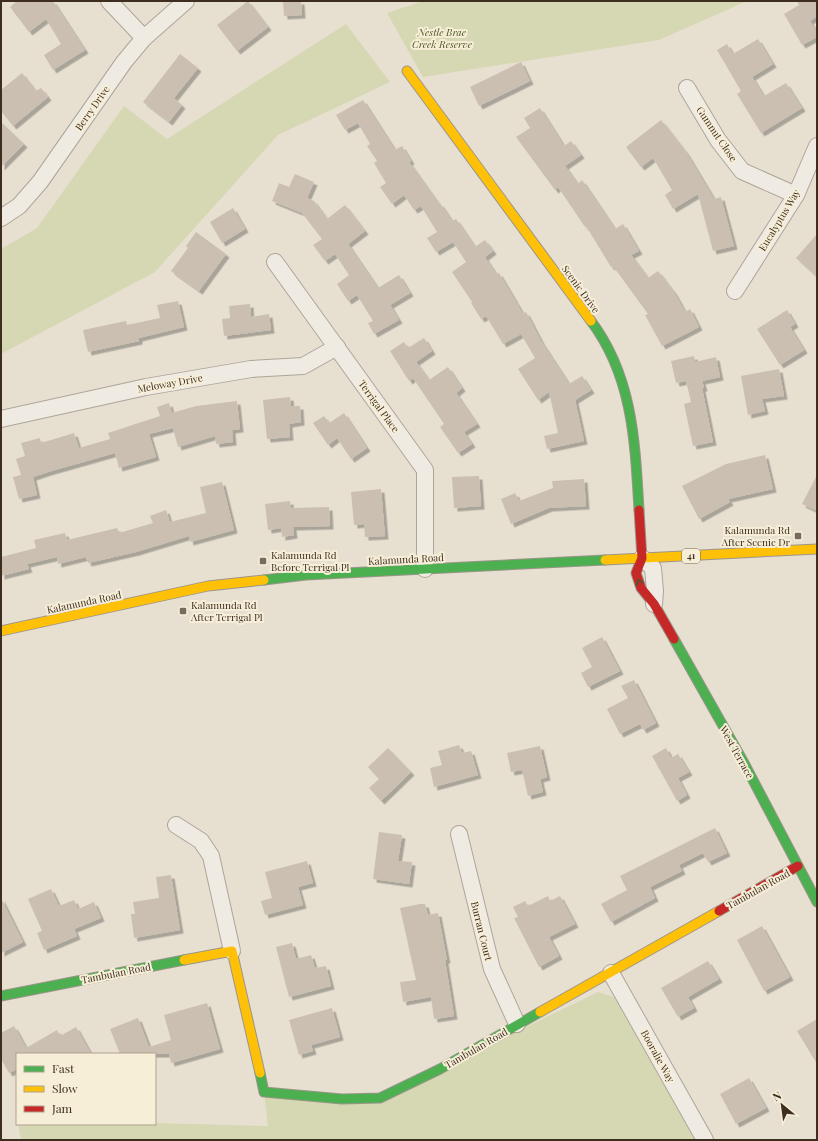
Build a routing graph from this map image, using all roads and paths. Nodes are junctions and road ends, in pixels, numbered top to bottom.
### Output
1 (110, 1) edge
2 (186, 1) edge
3 (144, 38) junction
4 (407, 71) dead end
5 (687, 88) dead end
6 (817, 146) edge
7 (796, 195) junction
8 (1, 218) edge
9 (275, 262) dead end
10 (735, 291) dead end
11 (337, 348) junction
12 (1, 419) edge
13 (817, 549) edge
14 (642, 558) junction
15 (425, 569) junction
16 (654, 604) joint
17 (1, 631) edge
18 (176, 825) dead end
19 (459, 834) dead end
20 (798, 866) junction
21 (817, 902) edge
22 (232, 951) junction
23 (611, 973) junction
24 (1, 996) edge
25 (517, 1024) junction
26 (705, 1140) edge

1 - 3 street
2 - 3 street, Berry Drive
3 - 8 street, Berry Drive
4 - 14 street, Scenic Drive
5 - 7 street, Gumnut Close
6 - 7 street, Eucalyptus Way
7 - 10 street, Eucalyptus Way
9 - 11 street, Terrigal Place
11 - 12 street, Meloway Drive
11 - 15 street, Terrigal Place
13 - 14 street, Kalamunda Road / 41
14 - 15 street, Kalamunda Road / 41
14 - 16 street, West Terrace
15 - 17 street, Kalamunda Road / 41
16 - 20 street, West Terrace
18 - 22 street, Tambulan Road
19 - 25 street, Burran Court
20 - 21 street, West Terrace
20 - 23 street, Tambulan Road
22 - 24 street, Tambulan Road
22 - 25 street, Tambulan Road
23 - 25 street, Tambulan Road
23 - 26 street, Booralie Way

